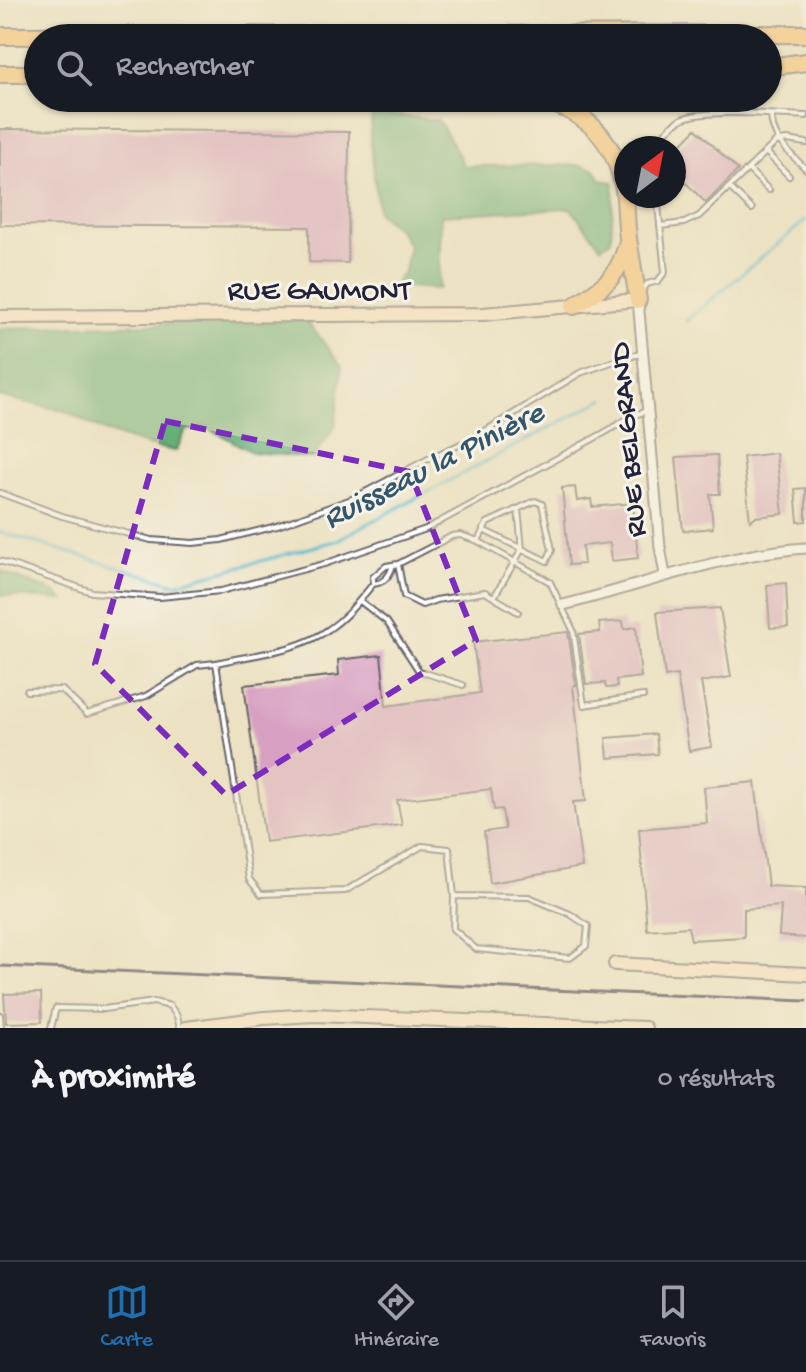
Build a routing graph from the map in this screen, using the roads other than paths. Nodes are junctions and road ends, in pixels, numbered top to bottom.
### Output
1 (782, 34) edge
2 (806, 34) edge
3 (0, 36) edge
4 (24, 36) edge
5 (806, 62) edge
6 (782, 67) edge
7 (782, 71) edge
8 (806, 72) edge
9 (0, 74) edge
10 (24, 74) edge
11 (573, 112) edge
12 (771, 115) junction
13 (806, 116) edge
14 (664, 136) edge
15 (778, 140) junction
16 (806, 143) edge
17 (766, 152) junction
18 (748, 169) junction
19 (806, 169) edge
20 (789, 176) dead end
21 (729, 187) junction
22 (769, 190) dead end
23 (658, 208) edge
24 (752, 209) dead end
25 (660, 226) junction
26 (628, 241) junction
27 (641, 281) junction
28 (638, 300) junction
29 (574, 306) junction
30 (0, 317) edge
31 (643, 353) junction
32 (647, 411) junction
33 (0, 493) edge
34 (518, 509) junction
35 (483, 530) junction
36 (478, 541) junction
37 (806, 548) edge
38 (522, 549) junction
39 (0, 561) edge
40 (513, 561) junction
41 (395, 564) junction
42 (665, 575) junction
43 (373, 584) junction
44 (494, 597) junction
45 (360, 601) junction
46 (563, 605) junction
47 (518, 612) dead end
48 (216, 663) junction
49 (463, 685) dead end
50 (27, 691) dead end
51 (643, 696) dead end
52 (454, 896) junction
53 (615, 964) dead end
54 (806, 974) edge
55 (0, 1015) edge
56 (1, 1028) edge
57 (51, 1028) edge
58 (183, 1028) edge
59 (645, 1028) edge

1 - 2 highway
3 - 4 highway
5 - 6 highway
7 - 8 highway
9 - 10 highway
11 - 26 highway
12 - 13 lane
12 - 14 lane
12 - 15 lane
15 - 16 lane
15 - 17 lane
15 - 19 lane
17 - 18 lane
17 - 20 lane
18 - 21 lane
18 - 22 lane
21 - 24 lane
21 - 25 lane
23 - 25 lane
25 - 27 lane
26 - 27 highway
26 - 29 highway
27 - 28 highway
28 - 29 street, RUE GAUMONT
28 - 31 street, RUE BELGRAND
29 - 30 street, RUE GAUMONT
31 - 32 street, RUE BELGRAND
31 - 33 lane
32 - 39 lane
32 - 42 street, RUE BELGRAND
34 - 35 lane
34 - 38 lane
34 - 38 lane
35 - 36 lane
35 - 38 lane
36 - 40 lane
36 - 41 lane
37 - 42 street
38 - 40 lane
40 - 44 lane
40 - 46 lane
41 - 43 lane
41 - 43 lane
41 - 44 lane
42 - 46 street
43 - 45 lane
44 - 47 lane
45 - 48 lane
45 - 49 lane
46 - 51 lane
48 - 50 lane
48 - 52 lane
52 - 52 lane
53 - 54 street
55 - 56 lane
57 - 58 lane
58 - 59 street

